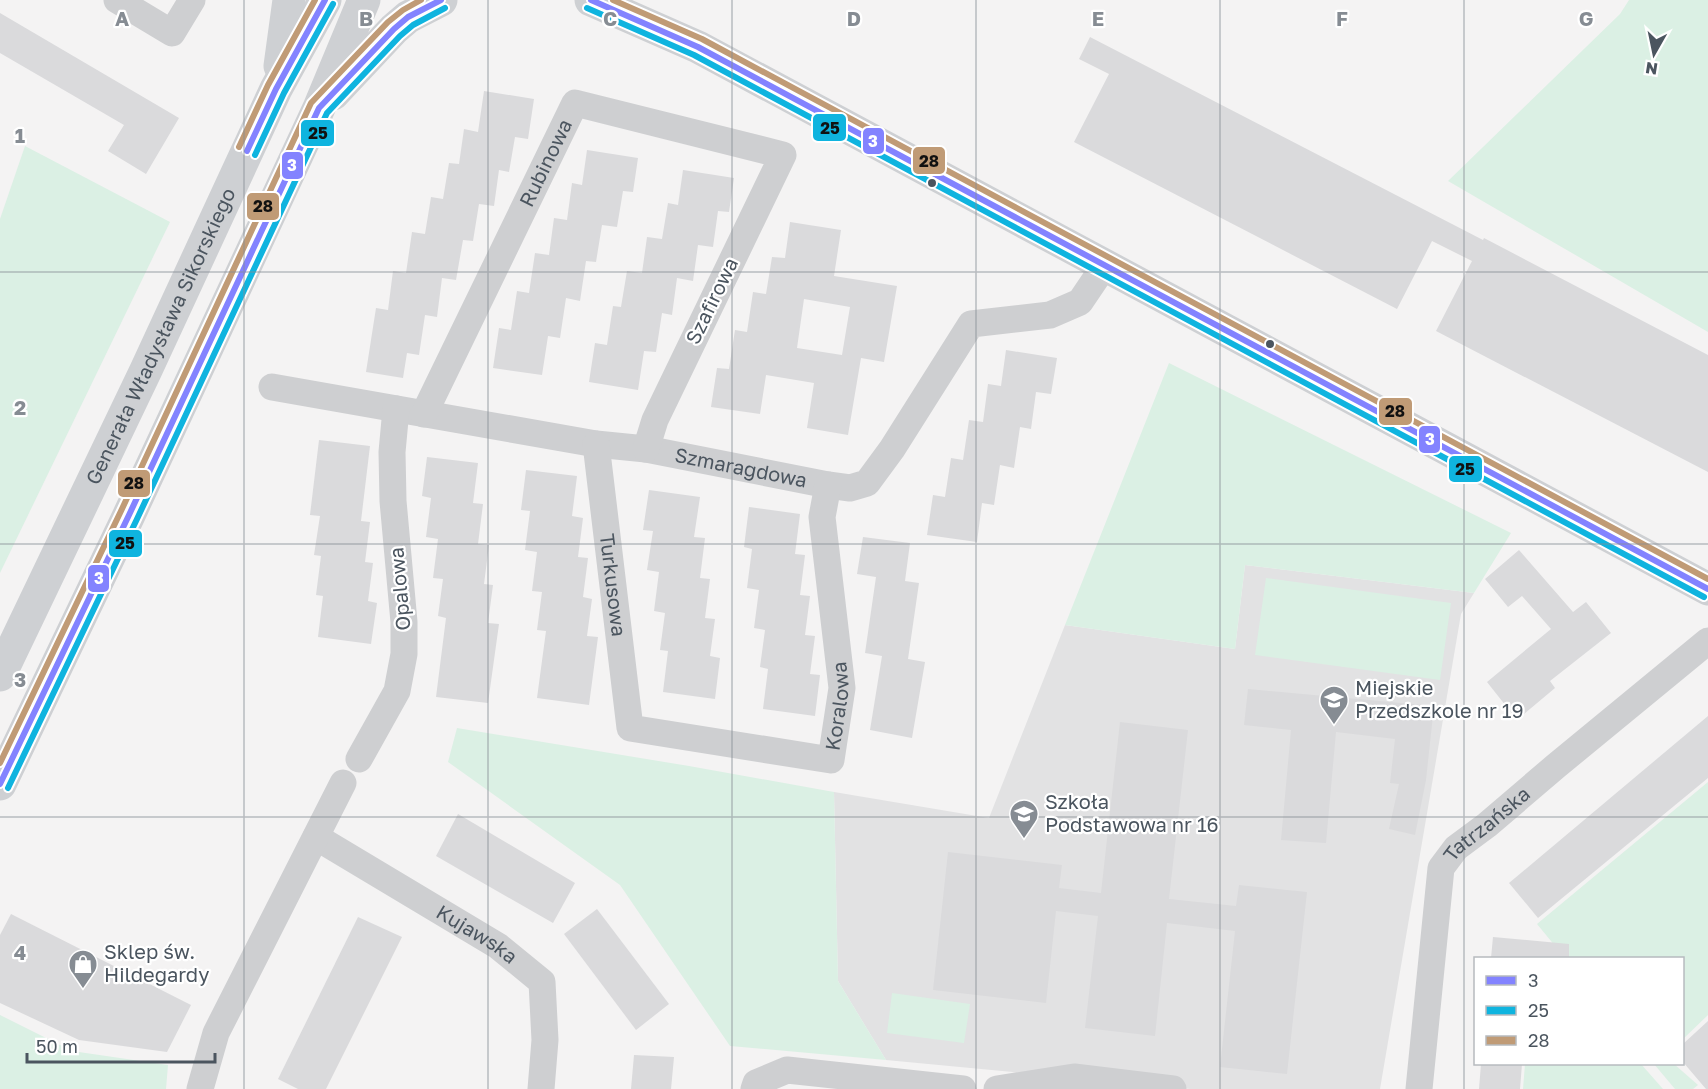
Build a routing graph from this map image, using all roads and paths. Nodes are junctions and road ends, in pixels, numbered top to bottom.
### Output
1 (117, 0) edge
2 (192, 0) edge
3 (290, 0) edge
4 (325, 0) edge
5 (364, 0) edge
6 (441, 0) edge
7 (591, 0) edge
8 (628, 0) edge
9 (698, 47) junction
10 (276, 88) junction
11 (319, 108) junction
12 (783, 155) joint
13 (1105, 265) junction
14 (272, 387) dead end
15 (396, 409) junction
16 (424, 414) junction
17 (596, 444) junction
18 (646, 449) junction
19 (828, 485) junction
20 (1708, 589) edge
21 (1708, 641) edge
22 (0, 675) edge
23 (630, 728) joint
24 (359, 759) dead end
25 (343, 783) dead end
26 (0, 784) edge
27 (316, 837) junction
28 (200, 1089) edge
29 (541, 1089) edge
30 (754, 1089) edge
31 (963, 1089) edge
32 (997, 1089) edge
33 (1173, 1089) edge
34 (1419, 1089) edge

1 - 2 street
3 - 10 street
4 - 10 street, Generała Władysława Sikorskiego
5 - 11 street
6 - 11 street
7 - 9 street
8 - 9 street
9 - 13 street
10 - 22 street, Generała Władysława Sikorskiego
11 - 26 street
12 - 16 street, Rubinowa
12 - 18 street, Szafirowa
13 - 19 street, Szmaragdowa
13 - 20 street
14 - 15 street, Szmaragdowa
15 - 16 street, Szmaragdowa
15 - 24 street, Opalowa
16 - 17 street, Szmaragdowa
17 - 18 street, Szmaragdowa
17 - 23 street, Turkusowa
18 - 19 street, Szmaragdowa
19 - 23 street, Koralowa
21 - 34 street, Tatrzańska
25 - 27 street
27 - 28 street
27 - 29 street, Kujawska
30 - 31 street
32 - 33 street

